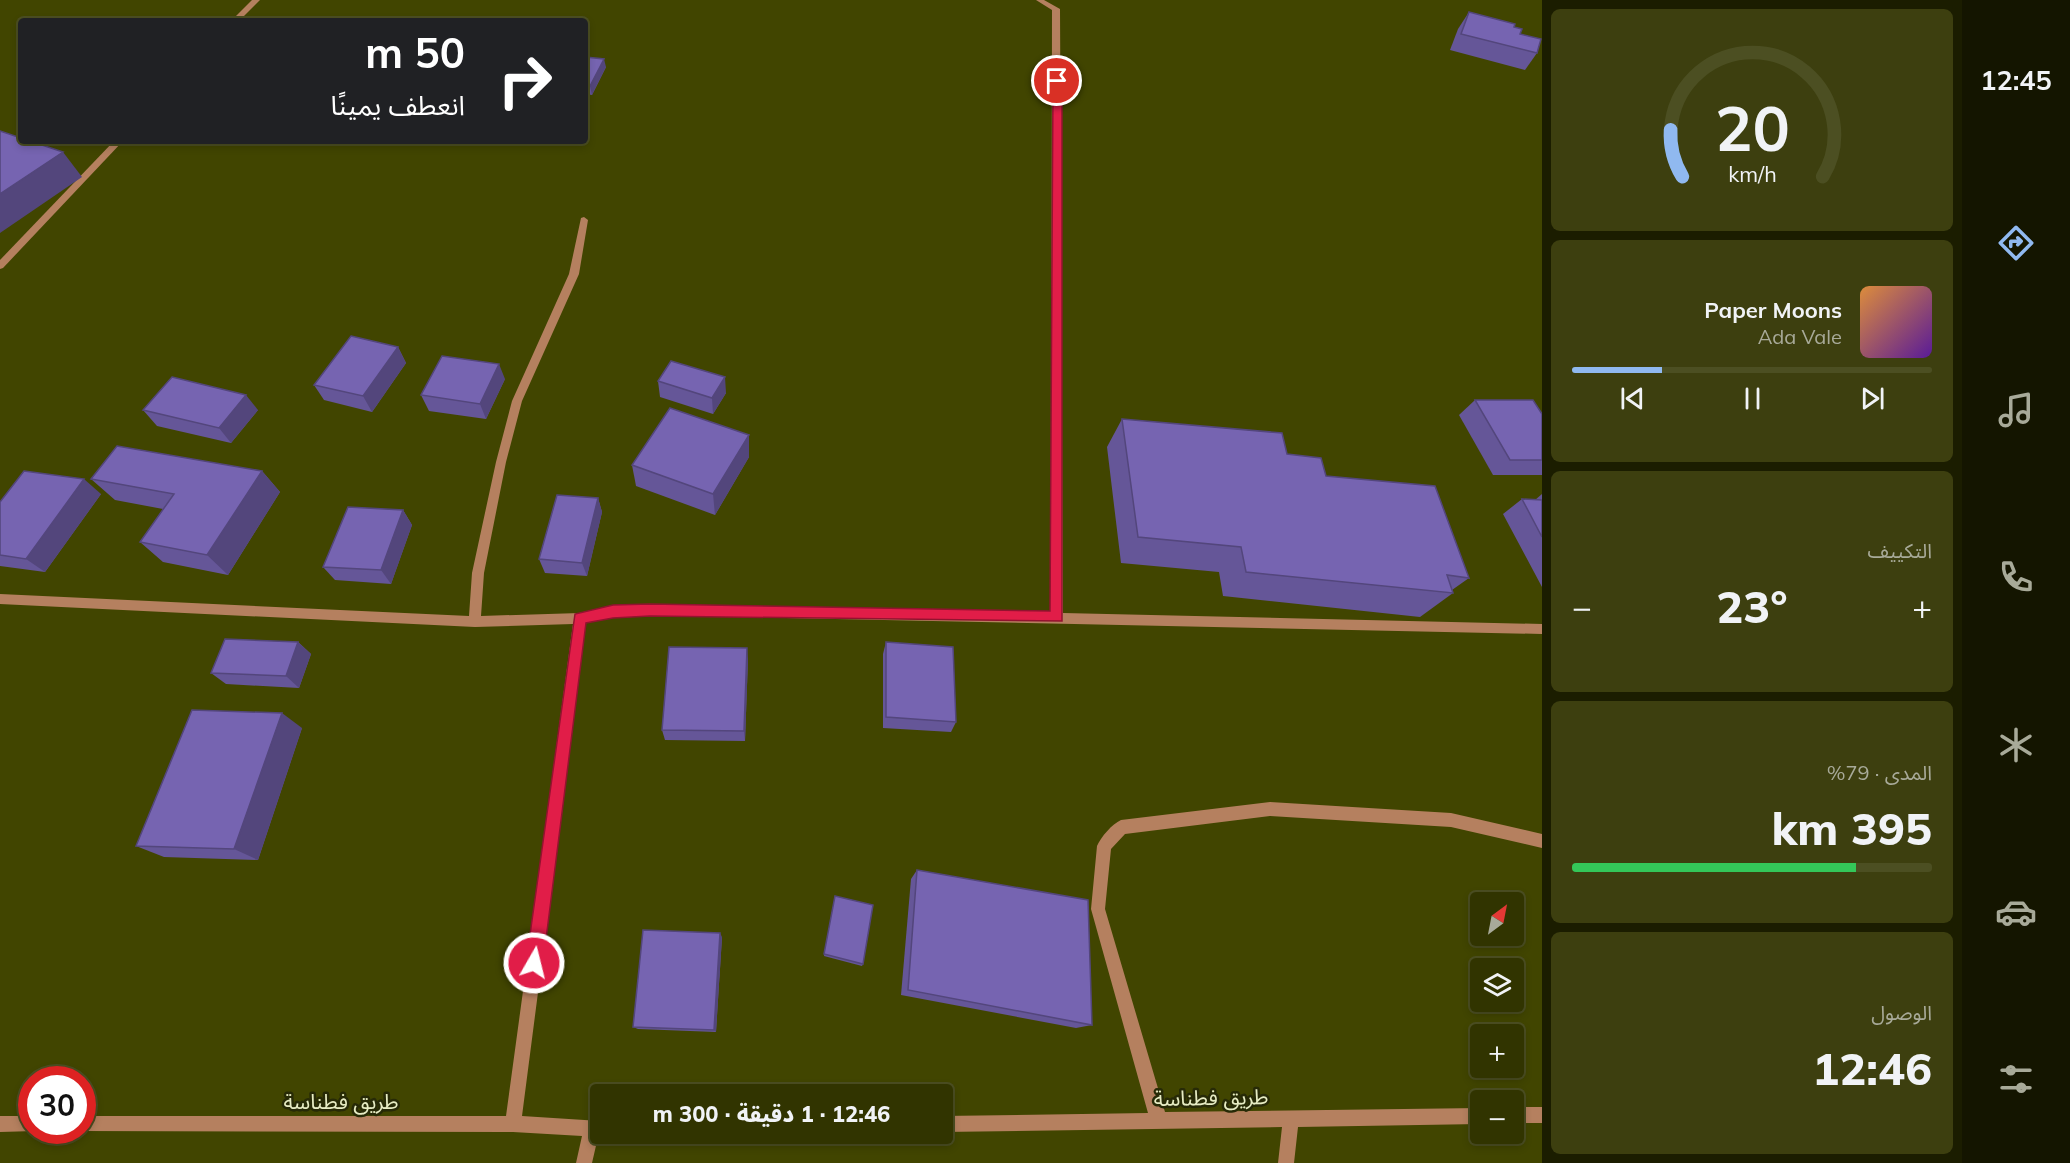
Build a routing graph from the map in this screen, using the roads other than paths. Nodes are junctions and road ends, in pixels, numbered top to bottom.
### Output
1 (256, 0) edge
2 (1040, 0) edge
3 (238, 18) edge
4 (116, 144) edge
5 (584, 220) dead end
6 (0, 266) edge
7 (0, 599) edge
8 (1057, 617) junction
9 (580, 618) junction
10 (475, 622) junction
11 (1542, 629) edge
12 (1542, 840) edge
13 (1524, 1115) edge
14 (1542, 1115) edge
15 (1470, 1116) edge
16 (1291, 1119) junction
17 (1160, 1121) junction
18 (0, 1124) edge
19 (18, 1124) edge
20 (96, 1124) edge
21 (513, 1124) junction
22 (953, 1124) edge
23 (590, 1129) edge
24 (591, 1144) edge
25 (584, 1163) edge
26 (1286, 1163) edge

1 - 3 street
2 - 8 street
4 - 6 street
5 - 10 street
7 - 10 street
8 - 9 street
8 - 11 street
9 - 10 street
9 - 21 street
12 - 17 street
13 - 14 street
15 - 16 street, طريق فطناسة
16 - 17 street, طريق فطناسة
16 - 26 street
17 - 22 street, طريق فطناسة
18 - 19 street
20 - 21 street, طريق فطناسة
21 - 23 street, طريق فطناسة
24 - 25 street

